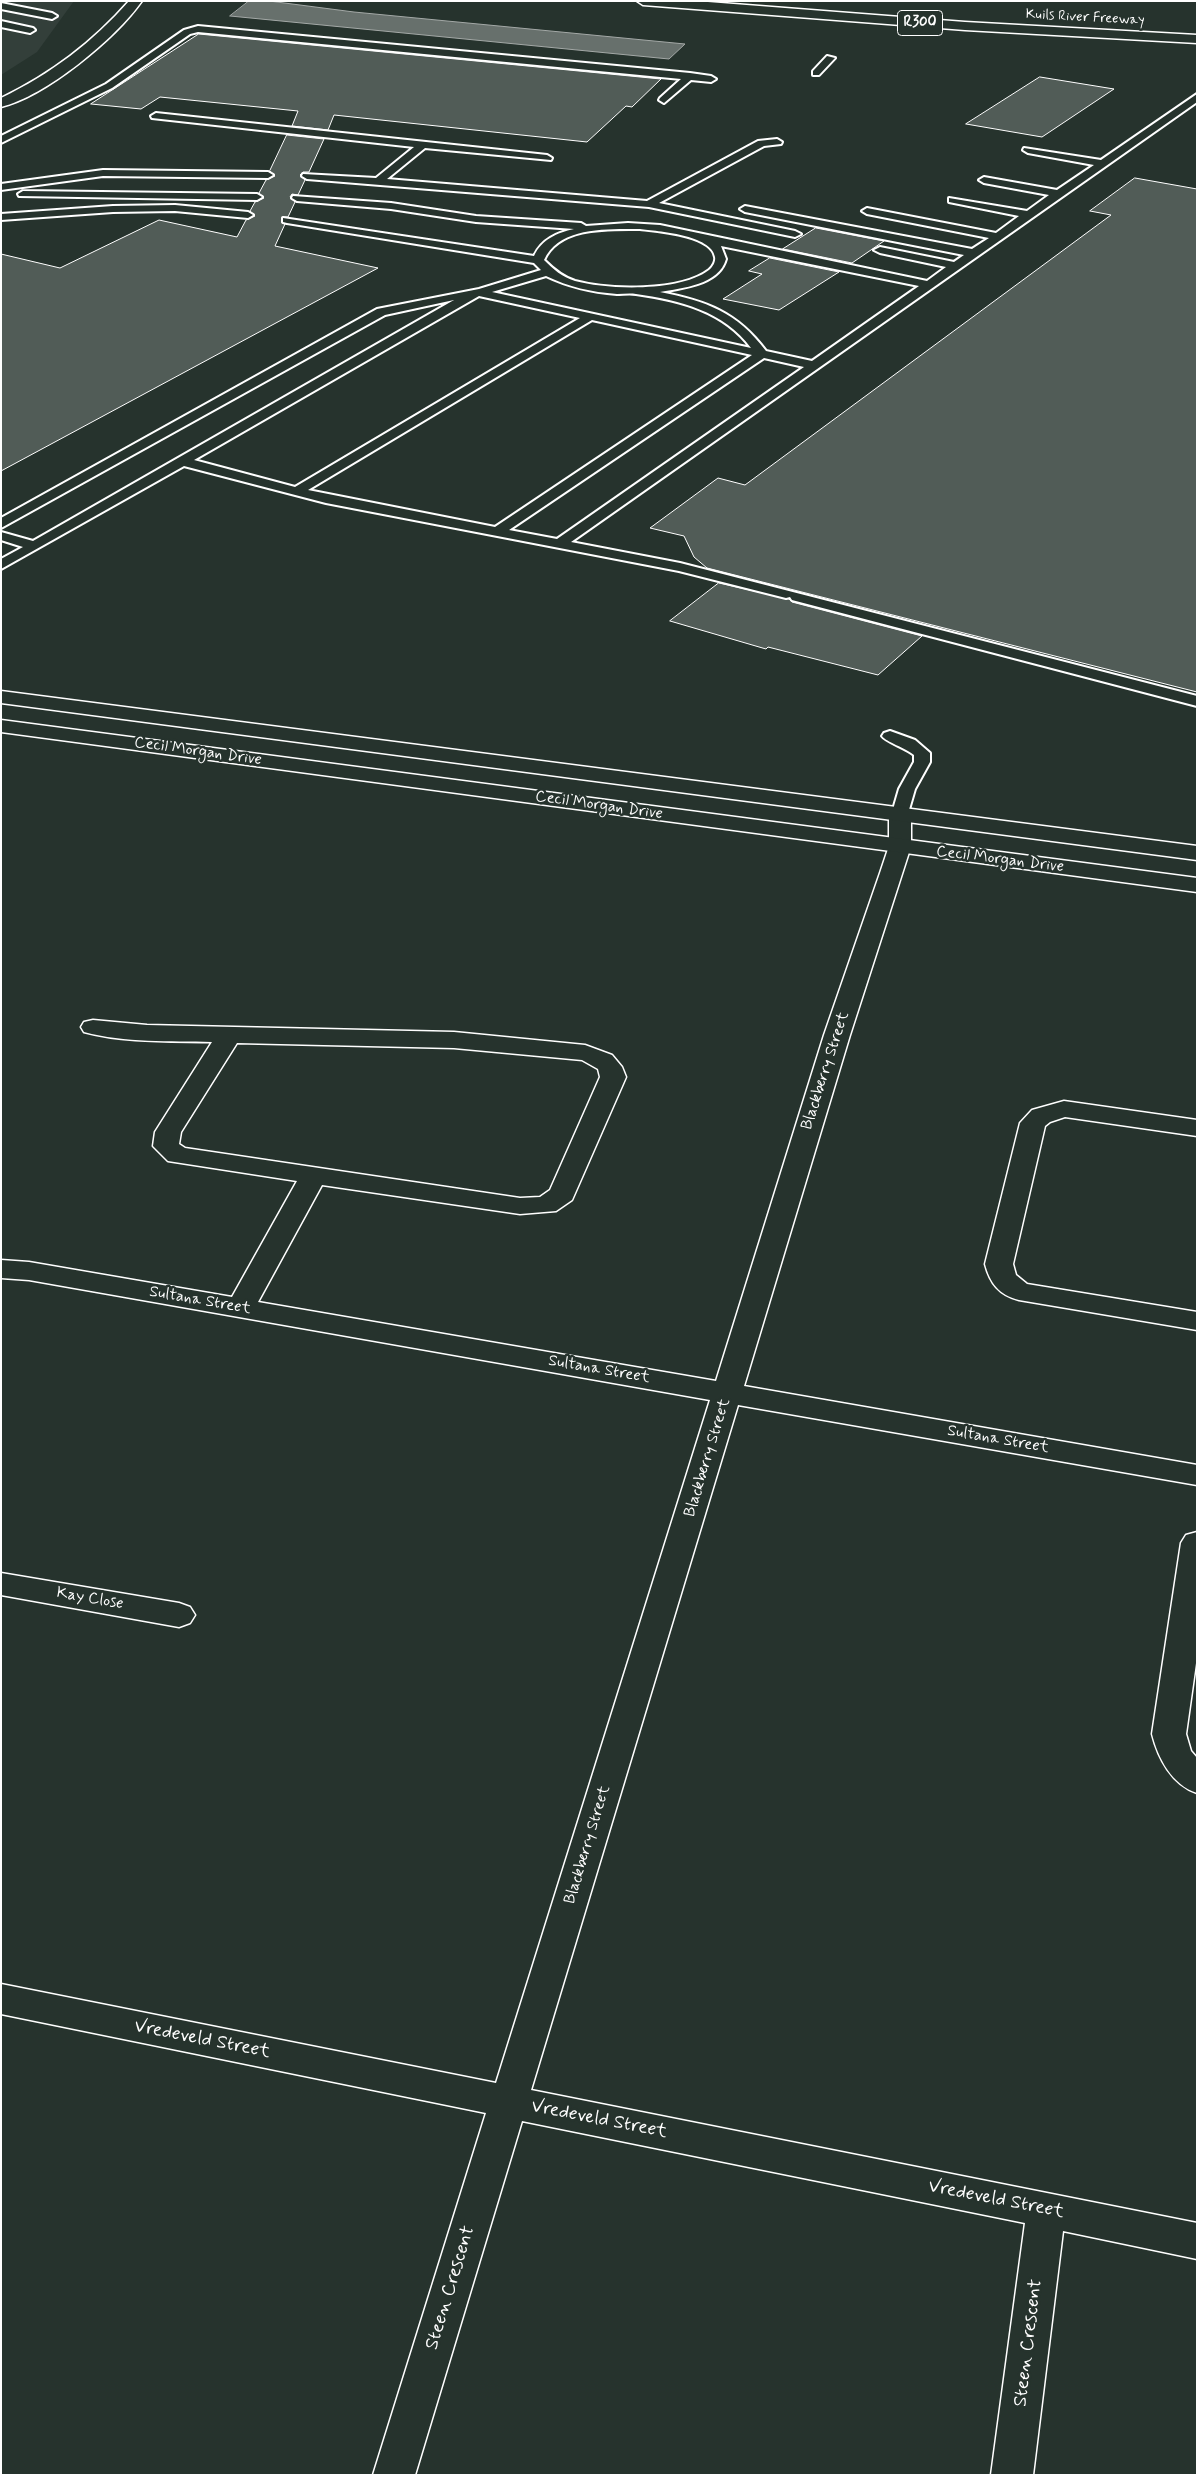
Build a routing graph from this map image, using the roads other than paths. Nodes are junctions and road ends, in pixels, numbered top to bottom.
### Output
1 (136, 1) edge
2 (643, 1) edge
3 (808, 1) edge
4 (1, 6) edge
5 (949, 12) dead end
6 (52, 16) dead end
7 (1072, 19) dead end
8 (1139, 23) dead end
9 (1, 24) edge
10 (30, 30) dead end
11 (1197, 39) edge
12 (830, 58) dead end
13 (816, 73) dead end
14 (690, 76) junction
15 (711, 79) dead end
16 (1196, 97) edge
17 (664, 100) dead end
18 (1, 103) edge
19 (156, 116) dead end
20 (1, 140) edge
21 (778, 142) dead end
22 (422, 145) junction
23 (1028, 150) dead end
24 (547, 158) dead end
25 (1102, 163) junction
26 (268, 175) dead end
27 (307, 176) dead end
28 (984, 180) dead end
29 (379, 181) junction
30 (1, 186) edge
31 (1, 194) edge
32 (667, 194) junction
33 (1059, 194) junction
34 (257, 197) dead end
35 (683, 197) dead end
36 (297, 198) dead end
37 (596, 199) junction
38 (953, 200) dead end
39 (649, 204) junction
40 (731, 207) dead end
41 (867, 211) dead end
42 (248, 215) dead end
43 (1029, 215) junction
44 (1, 217) edge
45 (287, 220) dead end
46 (577, 226) junction
47 (604, 227) junction
48 (658, 227) junction
49 (795, 234) dead end
50 (997, 236) junction
51 (703, 239) junction
52 (880, 250) dead end
53 (973, 254) junction
54 (538, 260) junction
55 (956, 266) junction
56 (547, 272) junction
57 (929, 284) junction
58 (633, 290) junction
59 (477, 292) junction
60 (590, 316) junction
61 (762, 354) junction
62 (814, 365) junction
63 (182, 461) junction
64 (297, 492) junction
65 (1, 524) edge
66 (496, 533) junction
67 (1, 536) edge
68 (558, 544) junction
69 (35, 546) junction
70 (1, 565) edge
71 (1, 697) edge
72 (1197, 701) edge
73 (1, 726) edge
74 (890, 736) dead end
75 (900, 813) junction
76 (900, 846) junction
77 (1197, 853) edge
78 (1197, 886) edge
79 (93, 1026) dead end
80 (229, 1035) junction
81 (1197, 1128) edge
82 (314, 1177) junction
83 (1, 1269) edge
84 (240, 1308) junction
85 (1197, 1321) edge
86 (728, 1393) junction
87 (1197, 1475) edge
88 (1197, 1543) edge
89 (1, 1584) edge
90 (179, 1614) dead end
91 (1197, 1780) edge
92 (2, 2000) edge
93 (509, 2102) junction
94 (1046, 2210) junction
95 (1197, 2241) edge
96 (394, 2475) edge
97 (1012, 2475) edge

1 - 18 main road
2 - 11 main road, Kuils River Freeway / R300
3 - 5 main road, R300
4 - 6 lane
7 - 8 main road, Kuils River Freeway
9 - 10 lane
12 - 13 lane
14 - 15 lane
14 - 17 lane
14 - 20 lane
16 - 25 lane
19 - 22 lane
21 - 32 lane
22 - 24 lane
22 - 29 lane
23 - 25 lane
25 - 33 lane
26 - 30 lane
27 - 29 lane
28 - 33 lane
29 - 37 lane
31 - 34 lane
32 - 35 lane
32 - 39 lane
33 - 43 lane
36 - 46 lane
37 - 39 lane
37 - 46 lane
38 - 43 lane
39 - 48 lane
39 - 49 lane
40 - 53 lane
41 - 50 lane
42 - 44 lane
43 - 50 lane
45 - 54 lane
46 - 47 lane
47 - 48 lane
47 - 54 lane
48 - 51 lane
50 - 53 lane
51 - 57 lane
51 - 58 lane
52 - 55 lane
53 - 55 lane
54 - 56 lane
55 - 57 lane
56 - 58 lane
56 - 59 lane
57 - 62 lane
58 - 61 lane
59 - 60 lane
59 - 63 lane
59 - 65 lane
60 - 61 lane
60 - 64 lane
61 - 62 lane
61 - 66 lane
62 - 68 lane
63 - 64 lane
63 - 69 lane
64 - 66 lane
66 - 68 lane
67 - 69 lane
68 - 72 lane
69 - 70 lane
71 - 75 main road, Cecil Morgan Drive
73 - 76 main road, Cecil Morgan Drive
74 - 75 lane
75 - 76 main road, Blackberry Street
75 - 77 main road, Cecil Morgan Drive
76 - 78 main road, Cecil Morgan Drive
76 - 86 main road, Blackberry Street
79 - 80 main road
80 - 82 main road
80 - 82 main road
81 - 85 main road
82 - 84 main road
83 - 84 main road, Sultana Street
84 - 86 main road, Sultana Street
86 - 87 main road, Sultana Street
86 - 93 main road, Blackberry Street
88 - 91 main road
89 - 90 main road, Kay Close
92 - 93 main road, Vredeveld Street
93 - 94 main road, Vredeveld Street
93 - 96 main road, Steen Crescent
94 - 95 main road, Vredeveld Street
94 - 97 main road, Steen Crescent

